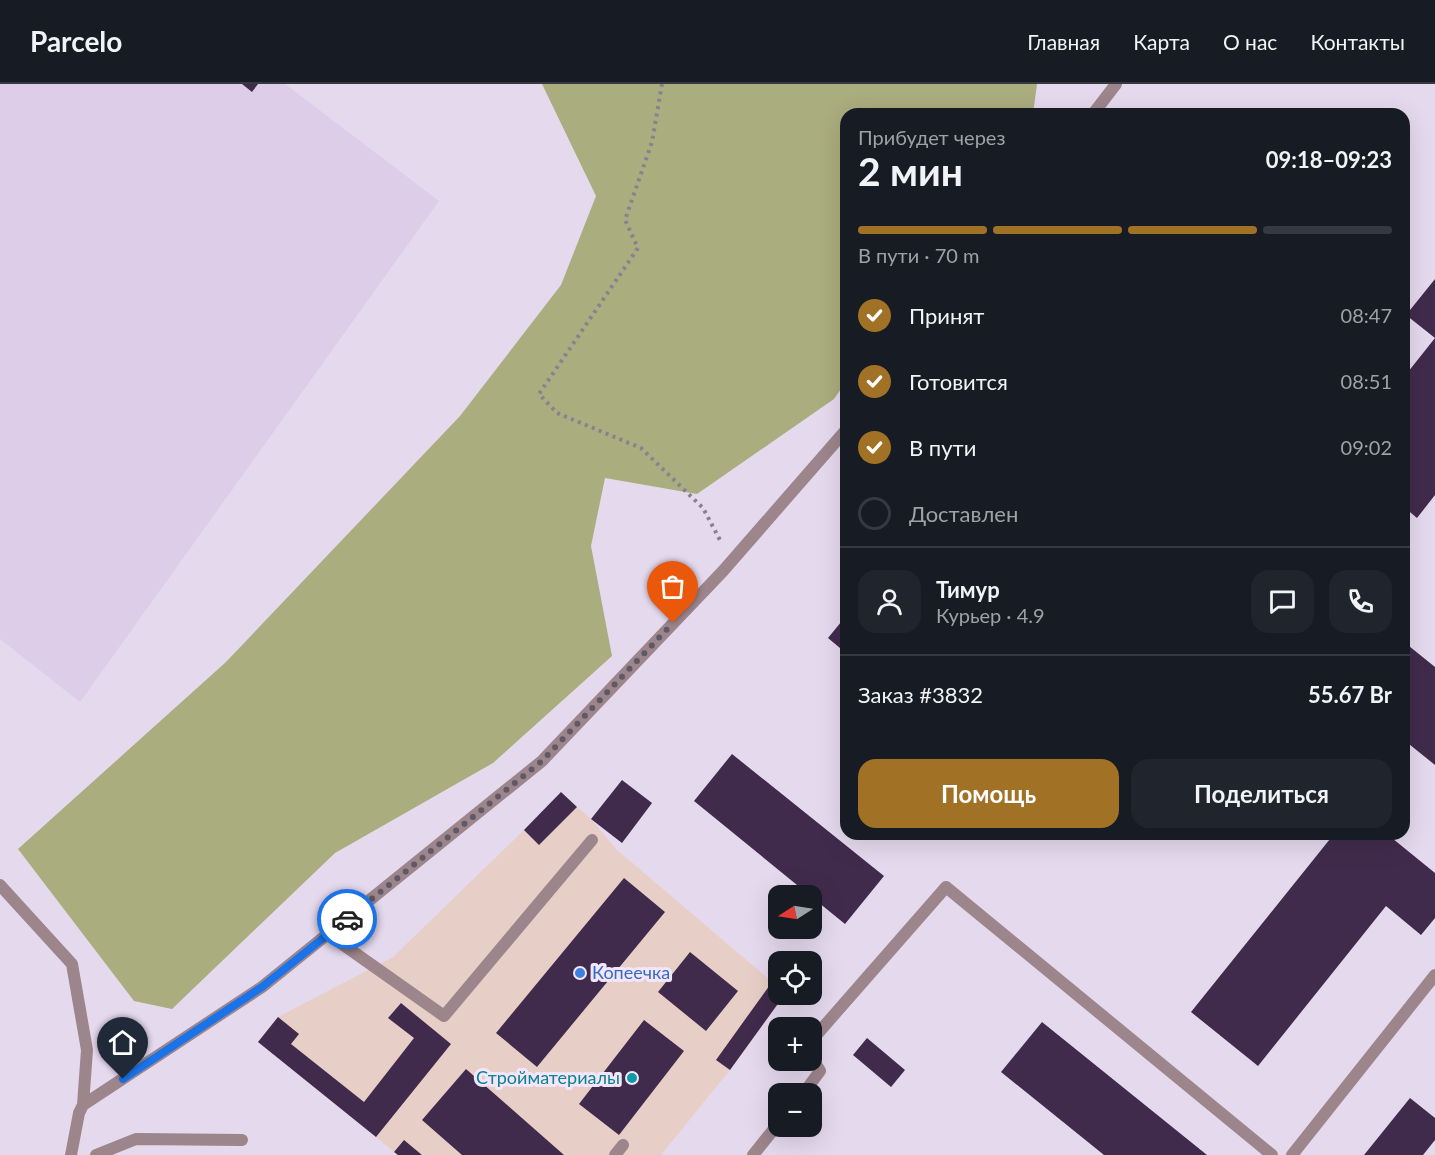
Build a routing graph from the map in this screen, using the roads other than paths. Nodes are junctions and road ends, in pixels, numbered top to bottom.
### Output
1 (1116, 84) edge
2 (1098, 108) edge
3 (840, 437) edge
4 (592, 840) dead end
5 (0, 885) edge
6 (328, 934) junction
7 (1435, 975) edge
8 (822, 1029) edge
9 (83, 1105) junction
10 (768, 1136) edge
11 (242, 1140) dead end
12 (71, 1155) edge
13 (96, 1155) edge
14 (753, 1155) edge
15 (1272, 1155) edge
16 (1292, 1155) edge

1 - 2 lane
3 - 6 lane
4 - 6 lane
5 - 9 lane
6 - 9 lane
7 - 16 lane
8 - 15 lane
9 - 12 lane
10 - 14 lane
11 - 13 lane

